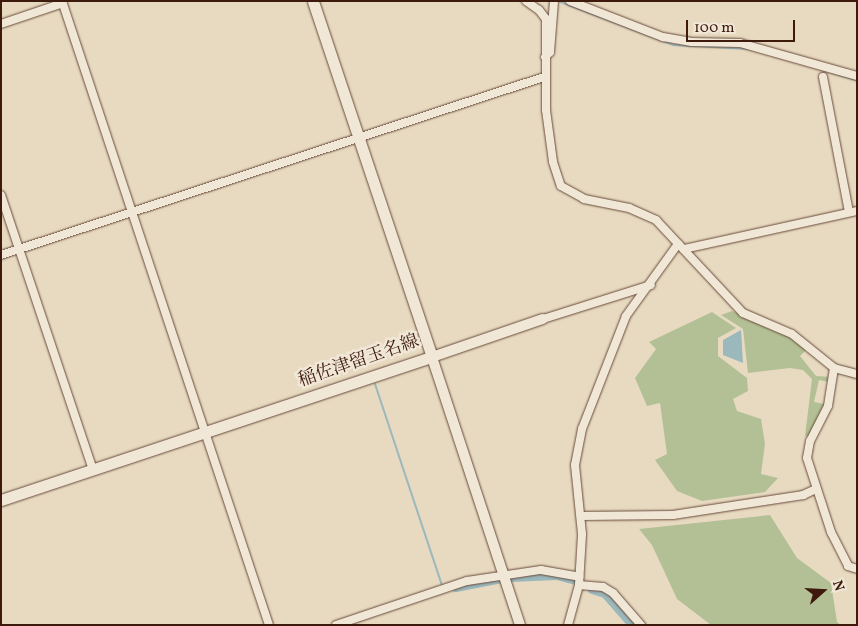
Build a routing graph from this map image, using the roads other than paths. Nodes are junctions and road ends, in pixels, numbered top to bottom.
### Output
1 (313, 1) edge
2 (526, 1) edge
3 (570, 1) edge
4 (62, 2) edge
5 (554, 3) edge
6 (1, 24) edge
7 (545, 57) junction
8 (857, 76) edge
9 (544, 77) junction
10 (822, 77) dead end
11 (358, 136) junction
12 (1, 195) edge
13 (853, 211) edge
14 (133, 212) junction
15 (681, 246) junction
16 (19, 249) junction
17 (1, 255) edge
18 (652, 285) junction
19 (544, 319) joint
20 (432, 357) junction
21 (834, 368) junction
22 (857, 374) edge
23 (207, 433) junction
24 (93, 470) junction
25 (816, 489) junction
26 (1, 500) edge
27 (581, 516) junction
28 (857, 569) edge
29 (503, 575) junction
30 (579, 581) junction
31 (269, 625) edge
32 (336, 625) edge
33 (520, 625) edge
34 (568, 625) edge
35 (641, 625) edge

1 - 11 main road, 稲佐津留玉名線
2 - 7 street
3 - 8 street
4 - 6 street
4 - 14 street
5 - 7 street
7 - 9 street
9 - 11 street
9 - 15 street
10 - 13 street
11 - 14 street
11 - 20 main road, 稲佐津留玉名線
12 - 16 street
13 - 15 street
14 - 16 street
14 - 23 street
15 - 18 street
15 - 21 street
16 - 17 street
16 - 24 street
18 - 19 street
18 - 27 street
19 - 20 street
20 - 23 main road, 稲佐津留玉名線
20 - 29 street
21 - 22 street
21 - 25 street
23 - 24 main road, 稲佐津留玉名線
23 - 31 street
24 - 26 main road, 稲佐津留玉名線
25 - 27 street
25 - 28 street
27 - 30 street
29 - 30 street
29 - 32 street
29 - 33 street
30 - 34 street
30 - 35 street

